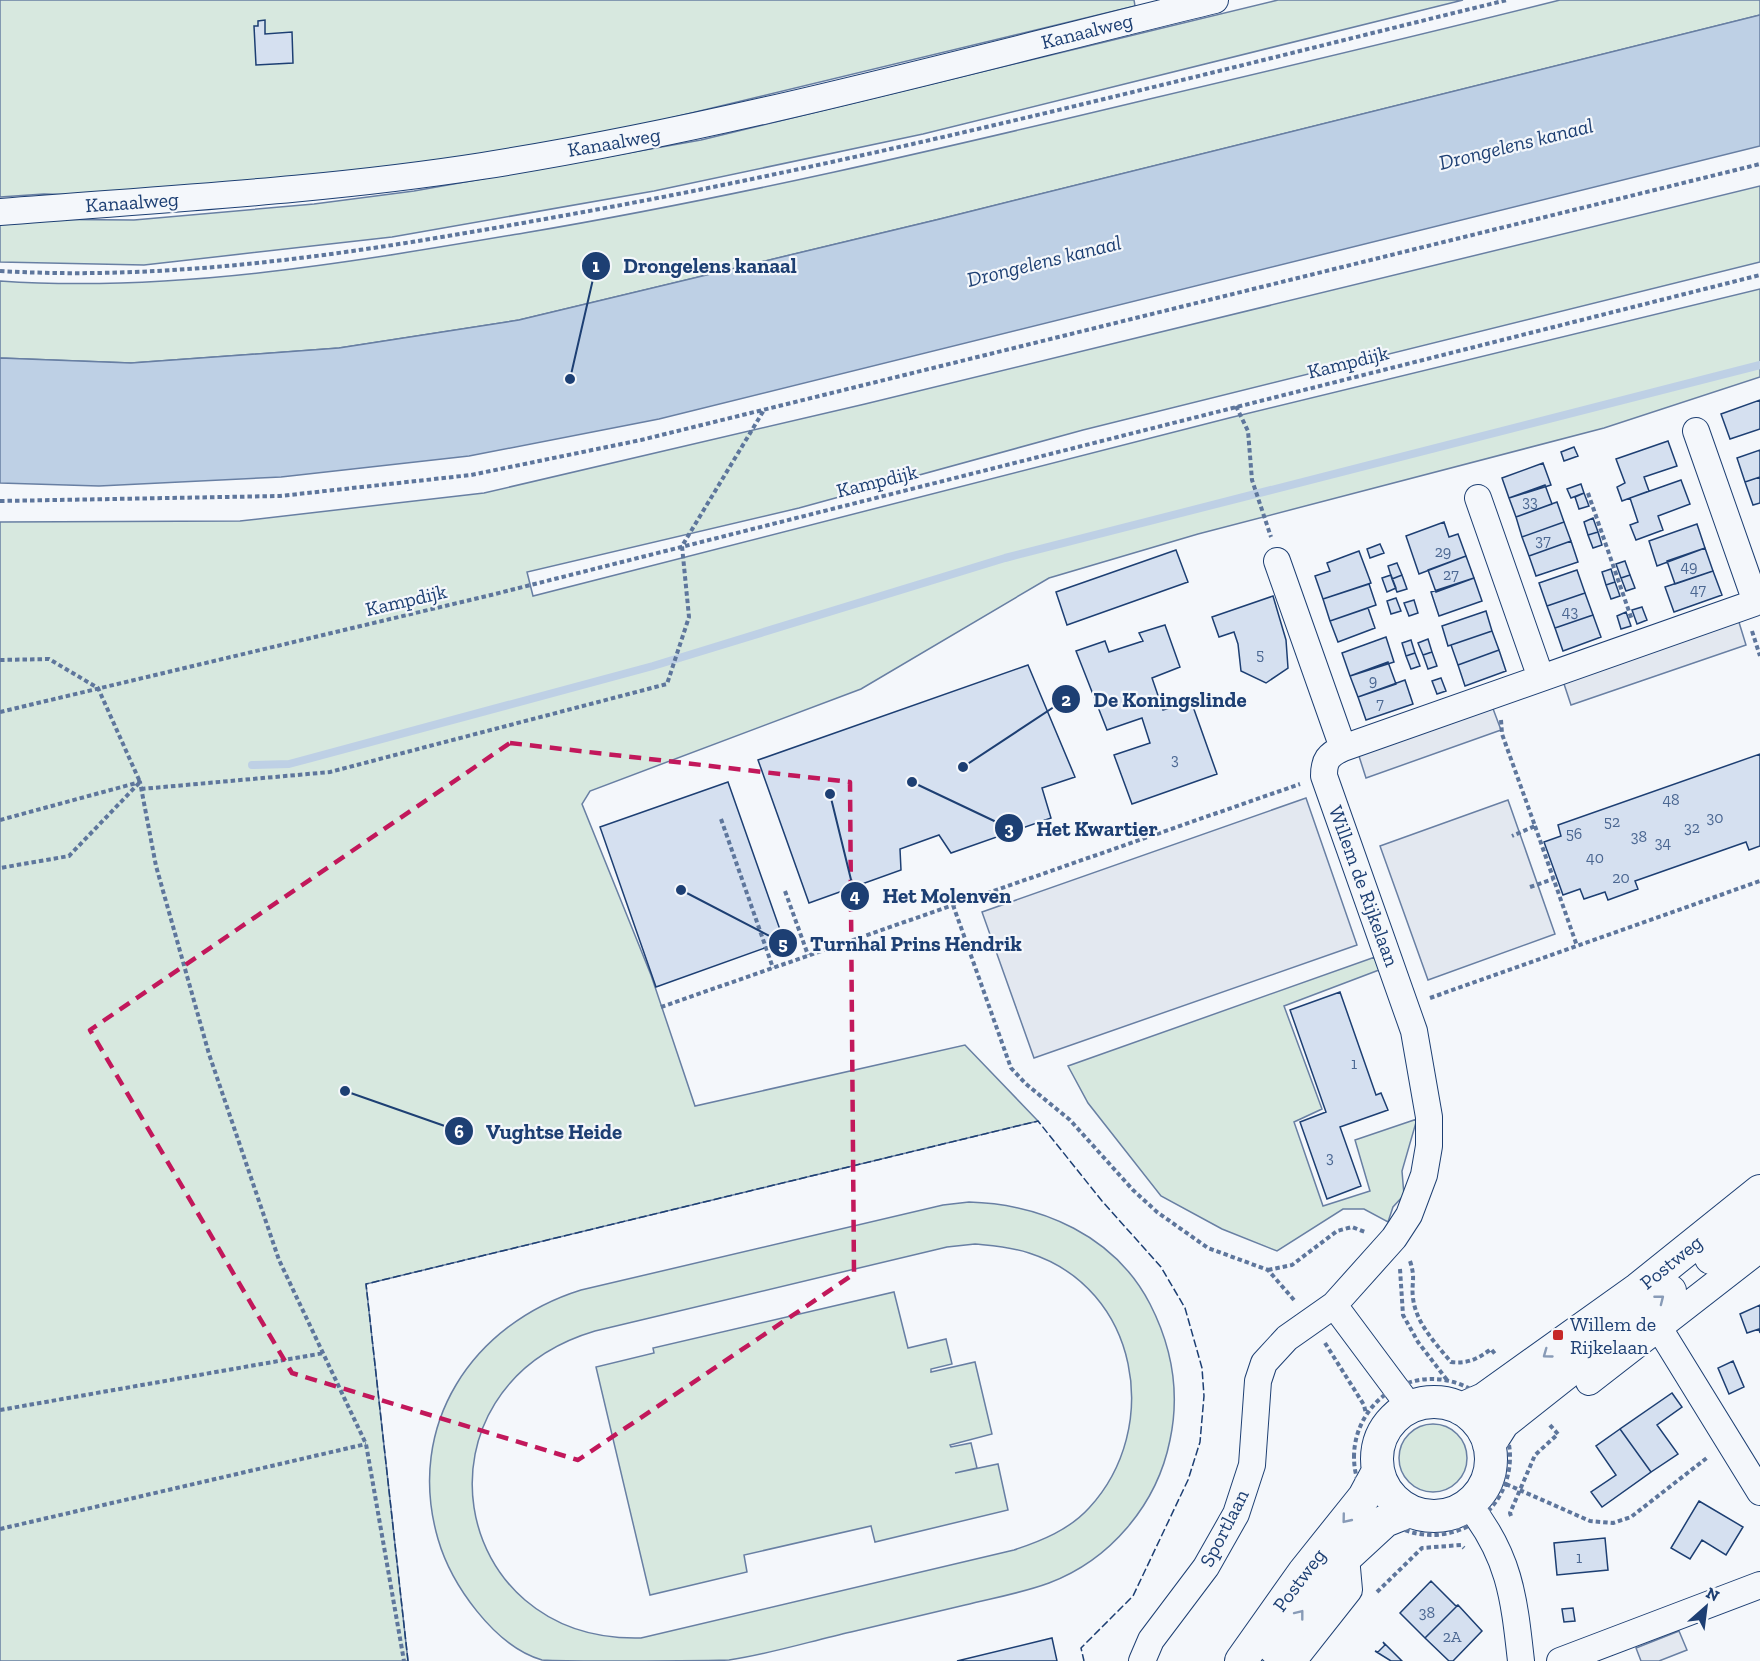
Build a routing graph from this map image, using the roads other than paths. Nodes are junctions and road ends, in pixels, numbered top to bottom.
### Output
1 (1215, 0) edge
2 (0, 212) edge
3 (1696, 431) dead end
4 (1478, 498) dead end
5 (1277, 561) dead end
6 (1758, 601) edge
7 (1541, 678) junction
8 (1342, 748) junction
9 (1760, 1191) edge
10 (1760, 1219) edge
11 (1760, 1250) edge
12 (1334, 1305) junction
13 (1659, 1328) junction
14 (1589, 1382) dead end
15 (1410, 1407) junction
16 (1461, 1409) junction
17 (1489, 1445) junction
18 (1378, 1471) junction
19 (1760, 1492) edge
20 (1468, 1504) junction
21 (1410, 1511) junction
22 (1346, 1557) junction
23 (1760, 1585) edge
24 (1142, 1661) edge
25 (1241, 1661) edge
26 (1266, 1661) edge
27 (1293, 1661) edge
28 (1521, 1661) edge
29 (1560, 1661) edge

1 - 2 street, Kanaalweg
3 - 6 street
4 - 7 street
5 - 8 street
6 - 7 street
7 - 8 street
8 - 12 street, Willem de Rijkelaan
9 -> 16 street, Postweg
17 -> 10 street, Postweg
11 - 13 street
12 - 15 street
12 - 24 street, Sportlaan
13 - 14 street
13 - 19 street
15 - 16 street
15 - 18 street
16 - 17 street
17 - 20 street
18 - 21 street
18 -> 25 street, Postweg
20 - 21 street
20 - 28 street
21 - 22 street, Postweg
26 -> 22 street, Postweg
22 - 27 street
23 - 29 street

